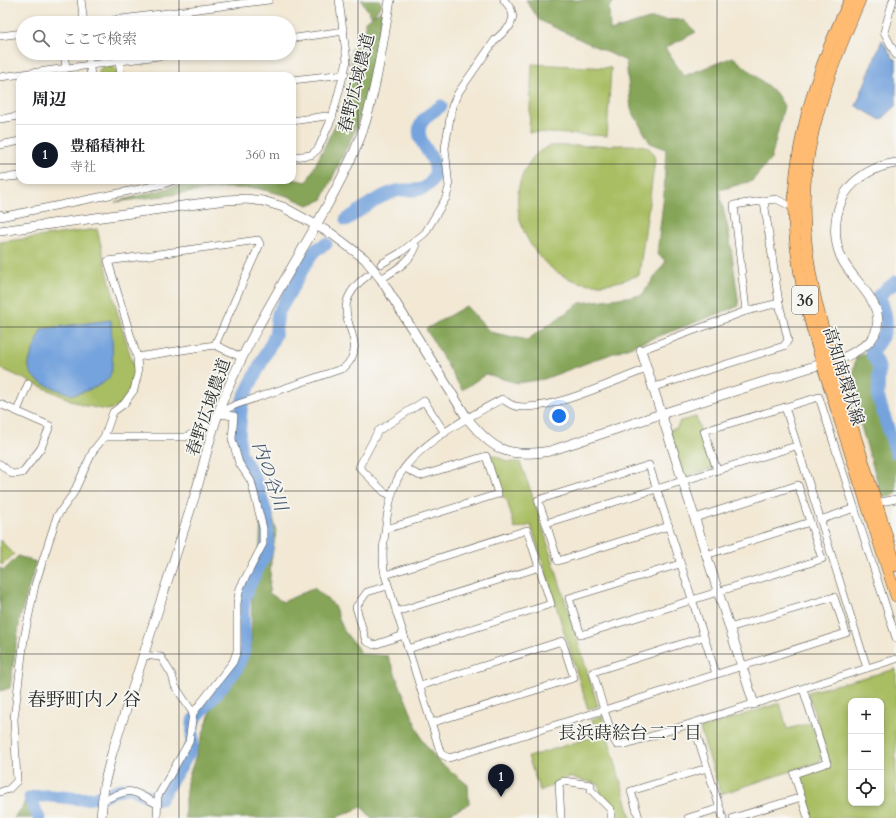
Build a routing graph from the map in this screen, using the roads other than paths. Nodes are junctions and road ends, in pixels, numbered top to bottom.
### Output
1 (81, 0) edge
2 (268, 0) edge
3 (339, 0) edge
4 (390, 0) edge
5 (504, 0) edge
6 (850, 0) edge
7 (860, 0) edge
8 (893, 0) edge
9 (83, 16) edge
10 (145, 16) edge
11 (344, 31) junction
12 (16, 34) edge
13 (0, 36) edge
14 (296, 38) edge
15 (896, 55) edge
16 (65, 60) edge
17 (89, 60) edge
18 (127, 60) edge
19 (119, 61) junction
20 (90, 65) junction
21 (66, 68) junction
22 (37, 72) edge
23 (91, 72) edge
24 (120, 72) edge
25 (345, 74) junction
26 (16, 75) edge
27 (0, 77) edge
28 (296, 80) edge
29 (16, 117) edge
30 (332, 118) junction
31 (0, 119) edge
32 (296, 120) edge
33 (16, 142) edge
34 (0, 145) edge
35 (296, 157) edge
36 (896, 163) edge
37 (16, 176) edge
38 (0, 178) edge
39 (164, 184) edge
40 (764, 201) junction
41 (795, 208) junction
42 (0, 214) edge
43 (316, 226) junction
44 (0, 231) edge
45 (414, 243) junction
46 (381, 264) dead end
47 (368, 274) dead end
48 (381, 279) junction
49 (779, 303) junction
50 (746, 311) junction
51 (215, 345) junction
52 (641, 350) joint
53 (137, 357) junction
54 (242, 357) junction
55 (832, 361) junction
56 (821, 364) junction
57 (647, 368) junction
58 (28, 384) dead end
59 (654, 387) junction
60 (0, 404) edge
61 (784, 408) junction
62 (17, 411) junction
63 (218, 414) junction
64 (660, 414) junction
65 (467, 418) junction
66 (445, 434) junction
67 (104, 437) junction
68 (796, 446) junction
69 (0, 464) edge
70 (405, 468) junction
71 (717, 470) junction
72 (683, 480) junction
73 (657, 488) junction
74 (391, 496) junction
75 (896, 499) edge
76 (876, 503) junction
77 (855, 508) junction
78 (695, 518) junction
79 (820, 520) junction
80 (810, 522) junction
81 (546, 523) junction
82 (669, 526) junction
83 (386, 528) junction
84 (706, 555) junction
85 (680, 564) junction
86 (896, 566) edge
87 (540, 567) junction
88 (385, 575) junction
89 (388, 586) junction
90 (718, 592) junction
91 (896, 596) edge
92 (693, 600) junction
93 (396, 612) junction
94 (729, 628) junction
95 (404, 635) junction
96 (704, 637) junction
97 (896, 638) edge
98 (408, 649) junction
99 (143, 655) junction
100 (896, 659) edge
101 (742, 667) junction
102 (867, 668) junction
103 (716, 674) junction
104 (420, 686) junction
105 (803, 689) junction
106 (754, 704) junction
107 (604, 710) junction
108 (193, 713) junction
109 (431, 723) junction
110 (693, 724) junction
111 (707, 768) junction
112 (0, 792) edge
113 (802, 797) junction
114 (158, 800) junction
115 (102, 801) junction
116 (720, 808) junction
117 (102, 818) edge
118 (157, 818) edge
119 (561, 818) edge
120 (611, 818) edge
121 (639, 818) edge
122 (688, 818) edge
123 (723, 818) edge
124 (732, 818) edge
125 (808, 818) edge

1 - 9 street
2 - 10 street
3 - 11 street
4 - 43 street, 春野広域農道
5 - 45 street
6 - 41 main road, 高知南環状線 / 36
7 - 55 main road, 高知南環状線 / 36
8 - 15 street
11 - 14 street
11 - 25 street
12 - 13 street
16 - 21 street
17 - 20 street
18 - 19 street
19 - 20 street
19 - 24 street
20 - 21 street
20 - 23 street
21 - 22 street
25 - 28 street
25 - 30 street
26 - 27 street
29 - 31 street
30 - 32 street
30 - 35 street
33 - 34 street
36 - 55 street
37 - 38 street
39 - 42 street
40 - 41 street
40 - 49 street
40 - 50 street
41 - 56 main road, 高知南環状線 / 36
43 - 44 street
43 - 48 street
43 - 54 street, 春野広域農道
45 - 46 street
45 - 48 street
47 - 63 street
48 - 65 street
49 - 50 street
49 - 59 street
50 - 52 street
51 - 53 street
51 - 53 street
51 - 54 street
52 - 57 street
53 - 67 street
54 - 63 street, 春野広域農道
55 - 56 street
55 - 76 main road, 高知南環状線 / 36
56 - 64 street
56 - 91 main road, 高知南環状線 / 36
57 - 59 street
57 - 65 street
58 - 62 street
59 - 64 street
60 - 62 street
61 - 68 street
61 - 71 street
61 - 77 street
62 - 69 street
63 - 67 street
63 - 99 street, 春野広域農道
63 - 108 street
64 - 65 street
64 - 72 street
65 - 66 street
66 - 70 street
66 - 74 street
67 - 112 street
68 - 71 street
68 - 79 street
70 - 74 street
70 - 83 street
71 - 72 street
72 - 73 street
72 - 78 street
73 - 81 street
73 - 81 street
73 - 82 street
74 - 83 street
75 - 76 street
76 - 86 main road, 高知南環状線 / 36
77 - 79 street
77 - 97 street
78 - 80 street
78 - 84 street
79 - 102 street
80 - 84 street
80 - 90 street
81 - 82 street
82 - 85 street
83 - 88 street
84 - 90 street
85 - 92 street
85 - 92 street
87 - 88 street
87 - 93 street
87 - 98 street
88 - 89 street
89 - 93 street
89 - 95 street
90 - 92 street
90 - 94 street
92 - 96 street
93 - 95 street
94 - 101 street
94 - 101 street
95 - 98 street
96 - 103 street
96 - 107 street
98 - 104 street
99 - 108 street
99 - 115 street, 春野広域農道
100 - 102 street
101 - 103 street
101 - 106 street
102 - 105 street
103 - 107 street
104 - 109 street
104 - 109 street
105 - 106 street
105 - 113 street
106 - 110 street
107 - 109 street
107 - 110 street
108 - 114 street
110 - 111 street
111 - 116 street
111 - 121 street
113 - 124 street
113 - 125 street
114 - 115 street
114 - 118 street
115 - 117 street, 春野広域農道
116 - 122 street
116 - 123 street
119 - 120 street

